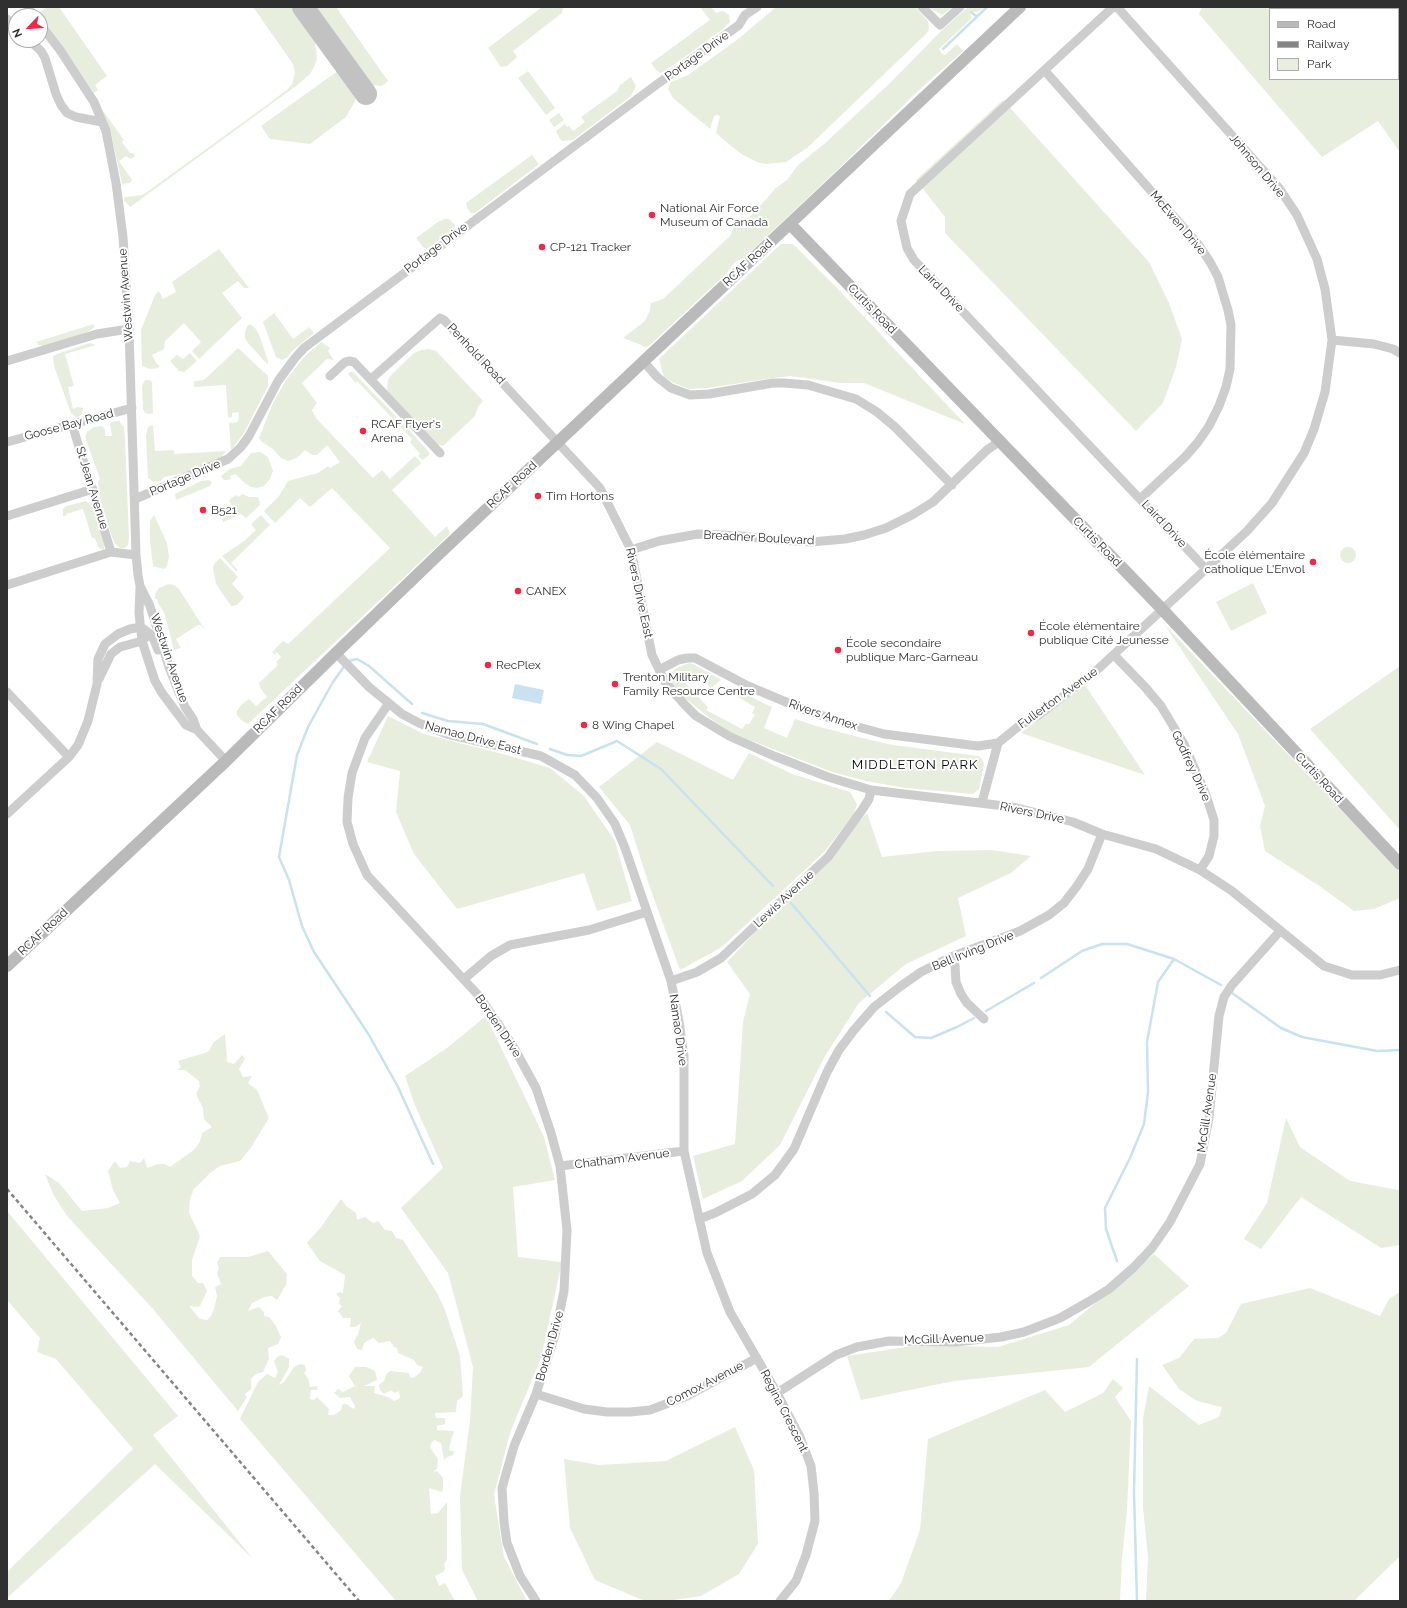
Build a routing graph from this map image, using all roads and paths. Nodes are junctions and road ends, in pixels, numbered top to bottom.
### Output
1 (757, 7) edge
2 (922, 7) edge
3 (960, 7) edge
4 (1020, 7) edge
5 (1113, 7) edge
6 (1117, 7) edge
7 (48, 35) edge
8 (38, 48) edge
9 (1045, 71) junction
10 (102, 122) junction
11 (790, 224) junction
12 (129, 330) junction
13 (1332, 340) junction
14 (1400, 353) edge
15 (7, 361) edge
16 (644, 362) junction
17 (330, 376) dead end
18 (371, 379) junction
19 (132, 408) junction
20 (72, 424) junction
21 (1000, 441) junction
22 (7, 442) edge
23 (557, 443) junction
24 (440, 453) dead end
25 (952, 484) junction
26 (93, 489) junction
27 (1141, 498) junction
28 (135, 499) junction
29 (7, 516) edge
30 (631, 550) junction
31 (111, 552) junction
32 (136, 555) junction
33 (1206, 569) junction
34 (7, 585) edge
35 (140, 586) junction
36 (1162, 609) junction
37 (155, 622) junction
38 (141, 627) junction
39 (149, 633) junction
40 (142, 641) junction
41 (1114, 655) junction
42 (339, 656) junction
43 (169, 667) junction
44 (659, 670) junction
45 (97, 684) junction
46 (7, 692) edge
47 (389, 703) junction
48 (197, 730) junction
49 (998, 743) junction
50 (541, 756) joint
51 (69, 757) junction
52 (226, 762) junction
53 (870, 790) junction
54 (982, 802) junction
55 (7, 814) edge
56 (1102, 834) junction
57 (1400, 864) edge
58 (1200, 870) junction
59 (647, 912) junction
60 (1280, 931) junction
61 (951, 957) junction
62 (7, 966) edge
63 (1400, 970) edge
64 (464, 979) junction
65 (671, 981) junction
66 (984, 1019) dead end
67 (684, 1151) junction
68 (560, 1166) junction
69 (699, 1219) junction
70 (757, 1358) junction
71 (777, 1393) junction
72 (536, 1394) junction
73 (536, 1601) edge
74 (780, 1601) edge

1 - 28 street, Portage Drive
2 - 3 street
4 - 11 main road, RCAF Road
5 - 9 street, Laird Drive
6 - 13 street, Johnson Drive
7 - 10 street, Westwin Avenue
8 - 10 street
9 - 27 street, McEwen Drive
9 - 27 street, Laird Drive
10 - 12 street, Westwin Avenue
11 - 16 main road, RCAF Road
11 - 21 main road, Curtis Road
12 - 15 street
12 - 19 street, Westwin Avenue
13 - 14 street
13 - 33 street, Johnson Drive
16 - 23 main road, RCAF Road
16 - 25 street
17 - 18 street
18 - 23 street, Penhold Road
18 - 24 street
19 - 20 street, Goose Bay Road
19 - 28 street, Westwin Avenue
20 - 22 street, Goose Bay Road
20 - 26 street, St Jean Avenue
21 - 25 street, Breadner Boulevard
21 - 36 main road, Curtis Road
23 - 30 street, Rivers Drive East
23 - 42 main road, RCAF Road
25 - 30 street, Breadner Boulevard
26 - 29 street
26 - 31 street, St Jean Avenue
27 - 33 street, Laird Drive
28 - 32 street, Westwin Avenue
30 - 44 street, Rivers Drive East
31 - 32 street
31 - 34 street
32 - 35 street, Westwin Avenue
33 - 36 street, Johnson Drive
35 - 37 street, Westwin Avenue
35 - 38 street, Westwin Avenue
36 - 41 street, Fullerton Avenue
36 - 57 main road, Curtis Road
37 - 39 street
37 - 43 street, Westwin Avenue
38 - 39 street
38 - 40 street, Westwin Avenue
38 - 45 street
39 - 40 street
39 - 43 street
40 - 45 street
40 - 48 street, Westwin Avenue
41 - 49 street, Fullerton Avenue
41 - 58 street, Godfrey Drive
42 - 47 street, Namao Drive East
42 - 52 main road, RCAF Road
43 - 48 street, Westwin Avenue
44 - 49 street, Rivers Annex
44 - 53 street, Rivers Drive
45 - 51 street
46 - 51 street
47 - 50 street, Namao Drive East
47 - 64 street, Borden Drive
48 - 52 street, Westwin Avenue
49 - 54 street
50 - 59 street, Namao Drive
51 - 55 street
52 - 62 main road, RCAF Road
53 - 54 street, Rivers Drive
53 - 65 street, Lewis Avenue
54 - 56 street, Rivers Drive
56 - 58 street, Rivers Drive
56 - 61 street, Bell Irving Drive
58 - 60 street, Rivers Drive
59 - 64 street
59 - 65 street, Namao Drive
60 - 63 street, Rivers Drive
60 - 71 street, McGill Avenue
61 - 66 street
61 - 69 street, Bell Irving Drive
64 - 68 street, Borden Drive
65 - 67 street, Namao Drive
67 - 68 street, Chatham Avenue
67 - 69 street, Namao Drive
68 - 72 street, Borden Drive
69 - 70 street, Namao Drive
70 - 71 street, Regina Crescent
70 - 72 street, Comox Avenue
71 - 74 street, Regina Crescent
72 - 73 street

